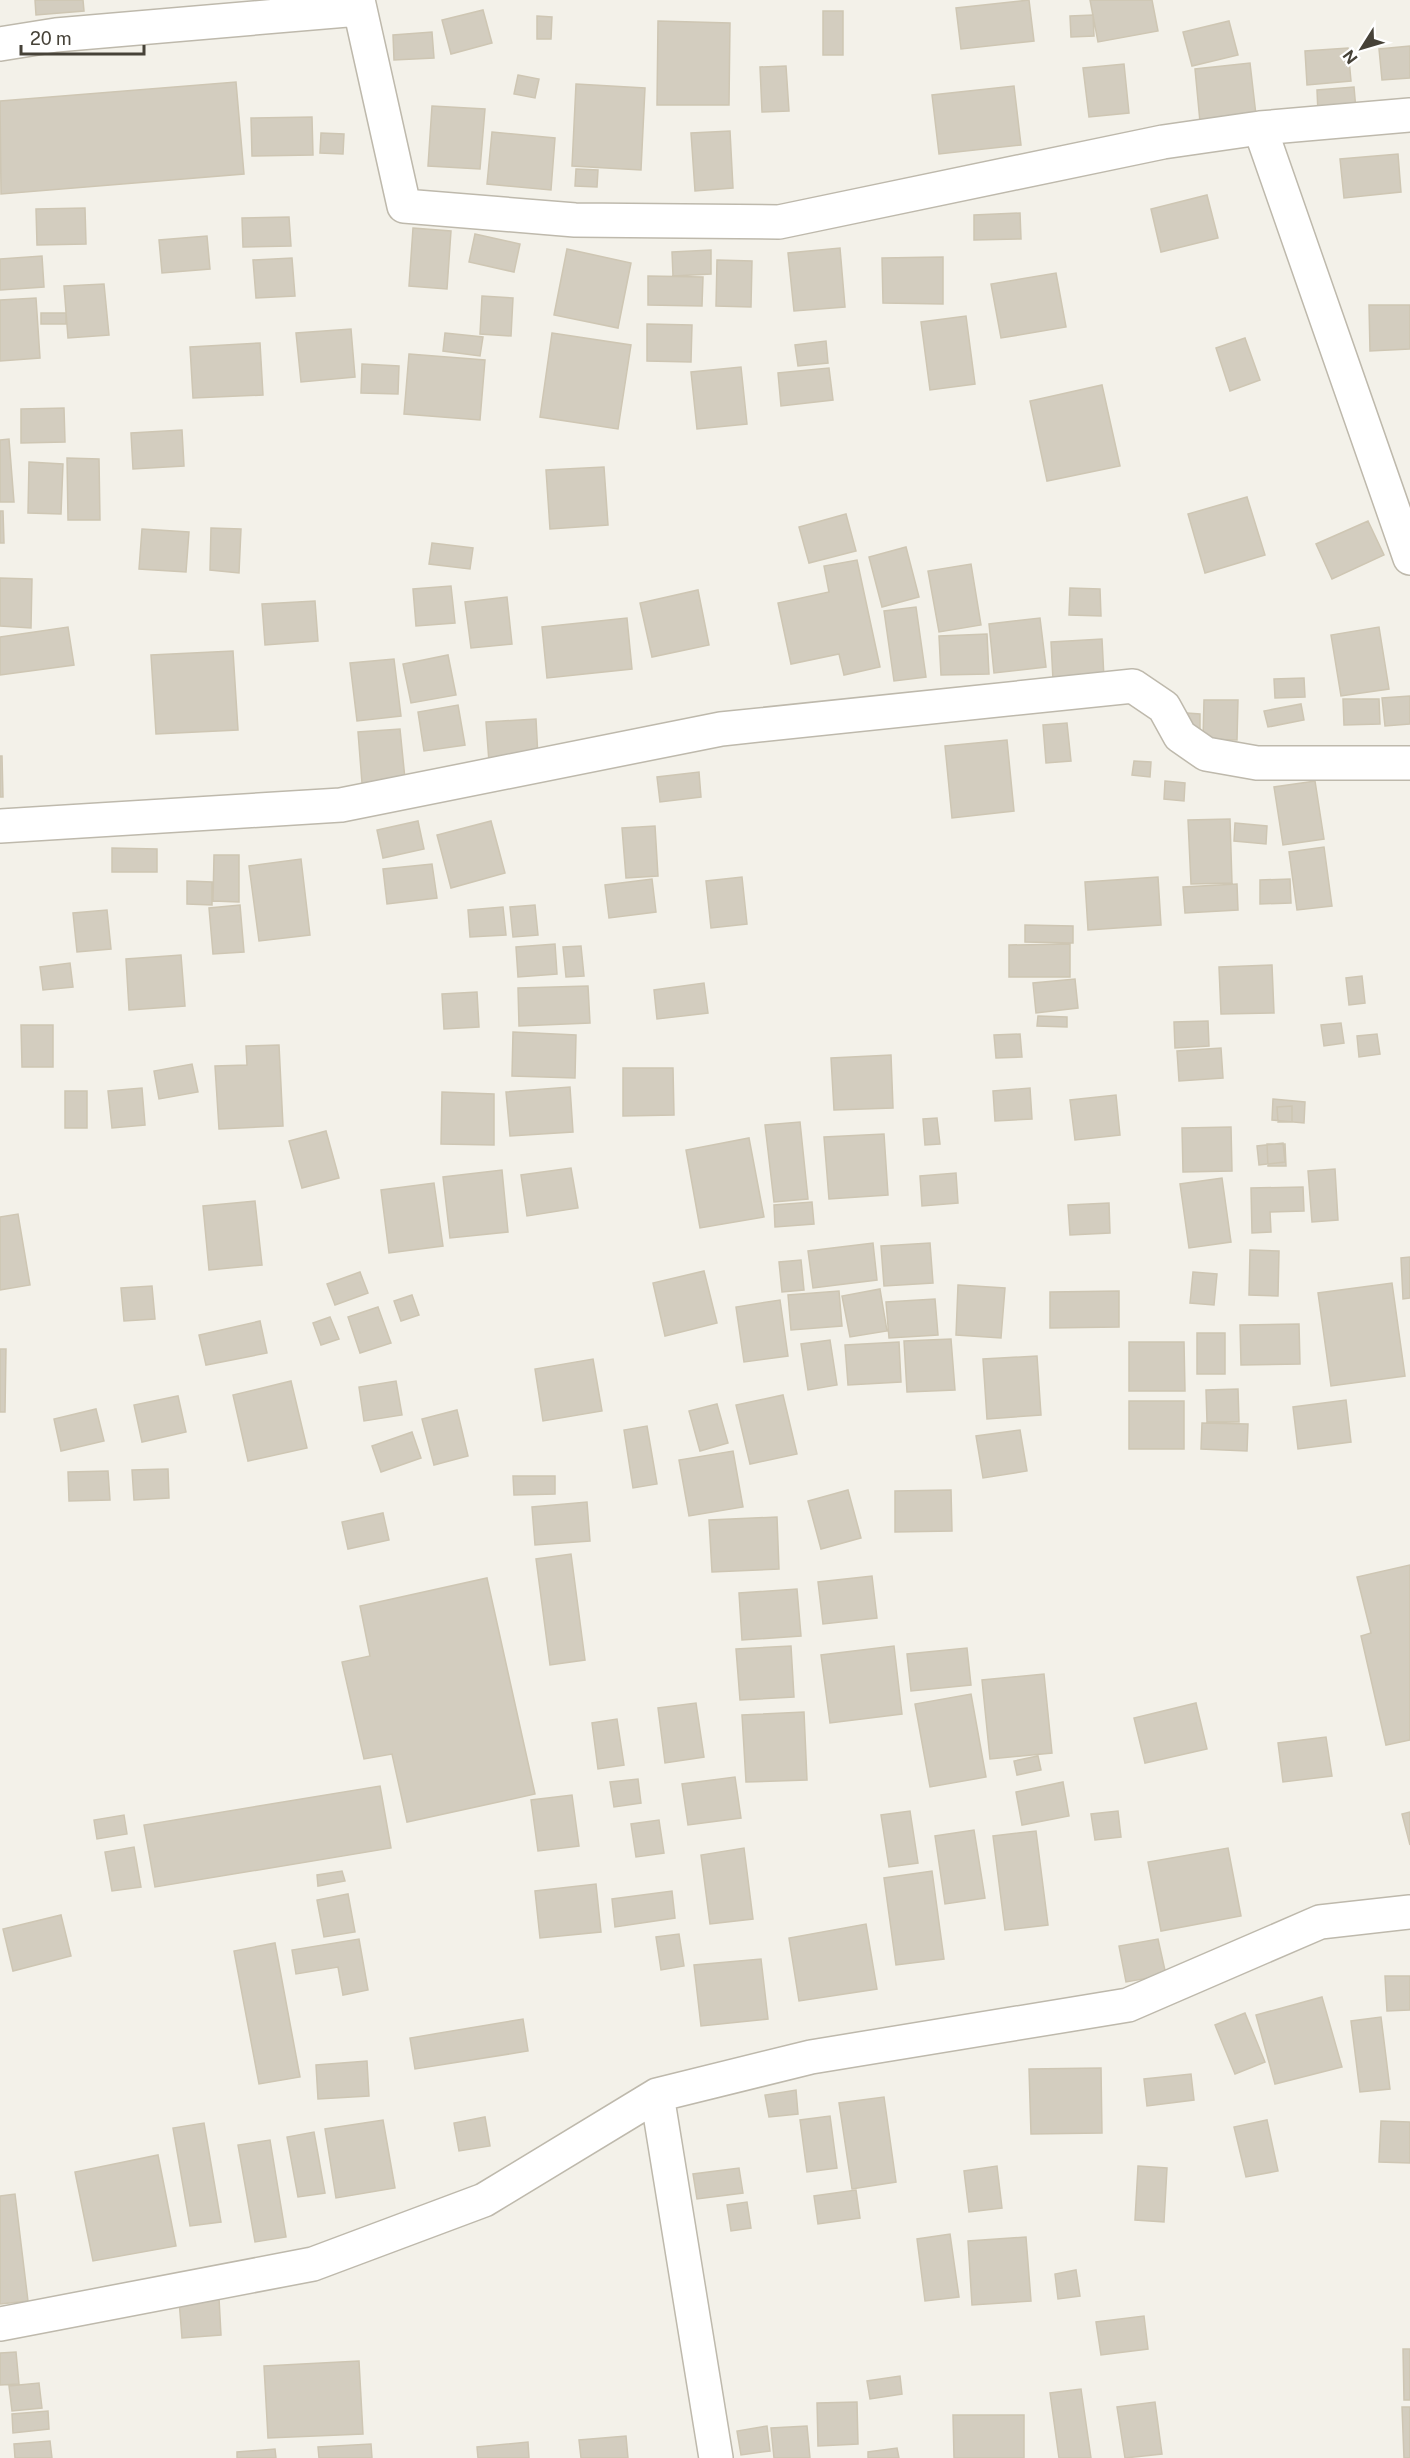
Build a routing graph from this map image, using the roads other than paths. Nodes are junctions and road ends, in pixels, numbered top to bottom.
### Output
1 (358, 4) edge
2 (0, 44) edge
3 (1410, 115) edge
4 (1260, 128) junction
5 (1410, 558) edge
6 (1410, 763) edge
7 (0, 826) edge
8 (1410, 1912) edge
9 (657, 2095) junction
10 (0, 2324) edge
11 (716, 2458) edge

1 - 2 street
1 - 4 street
3 - 4 street
4 - 5 street
6 - 7 street
8 - 9 street
9 - 10 street
9 - 11 street

